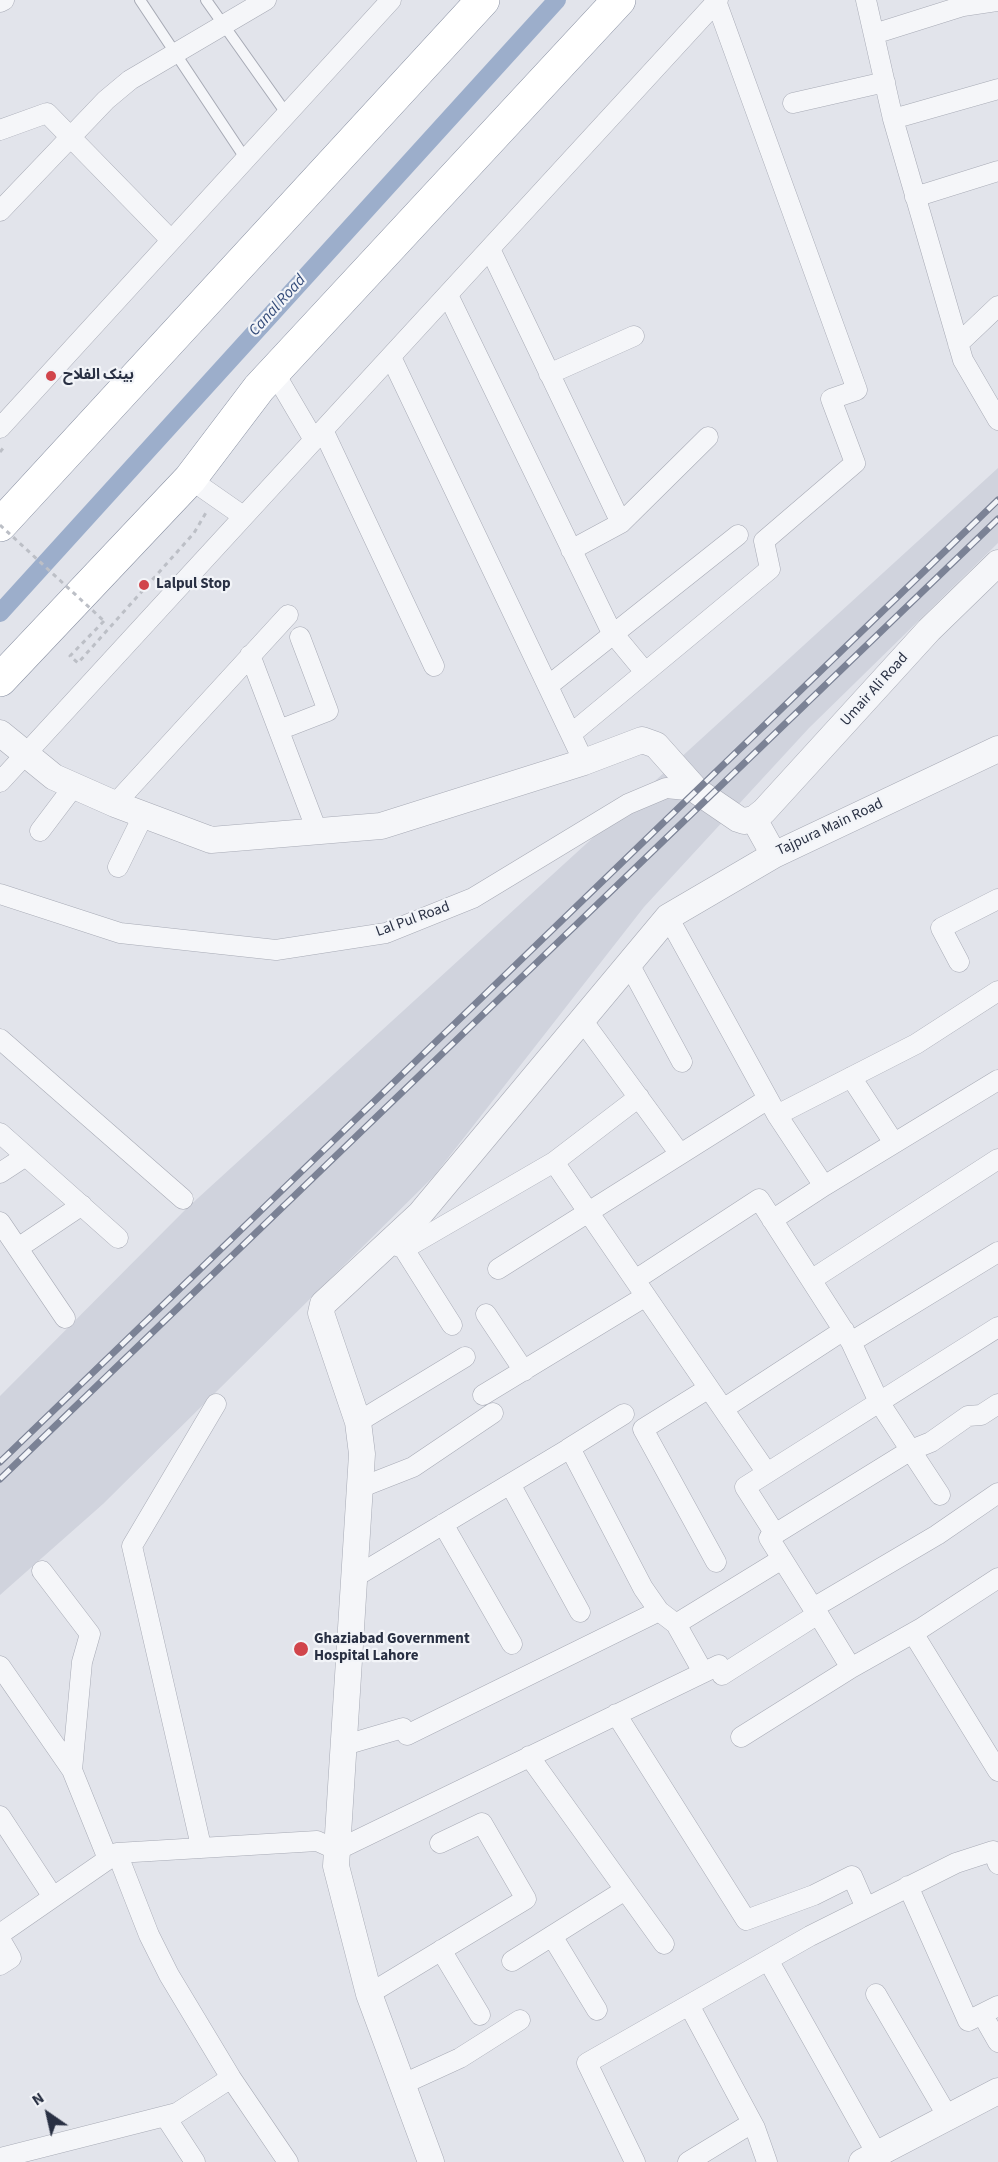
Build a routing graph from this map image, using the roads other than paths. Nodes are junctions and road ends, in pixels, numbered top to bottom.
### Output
1 (4, 0) edge
2 (140, 0) edge
3 (206, 0) edge
4 (266, 0) edge
5 (391, 0) edge
6 (483, 0) edge
7 (619, 0) edge
8 (866, 0) edge
9 (717, 1) edge
10 (998, 1) edge
11 (0, 2) edge
12 (225, 24) junction
13 (874, 34) junction
14 (174, 53) junction
15 (885, 82) junction
16 (998, 89) edge
17 (794, 103) dead end
18 (286, 113) junction
19 (893, 119) junction
20 (0, 130) edge
21 (70, 138) junction
22 (245, 158) junction
23 (998, 171) edge
24 (915, 196) junction
25 (0, 211) edge
26 (171, 240) junction
27 (490, 249) junction
28 (447, 295) junction
29 (998, 306) edge
30 (634, 336) dead end
31 (958, 344) junction
32 (391, 357) junction
33 (274, 372) junction
34 (549, 374) junction
35 (998, 420) edge
36 (0, 428) edge
37 (319, 435) junction
38 (708, 437) dead end
39 (202, 488) junction
40 (243, 516) junction
41 (621, 523) junction
42 (0, 525) edge
43 (738, 535) dead end
44 (571, 550) junction
45 (998, 563) edge
46 (288, 615) dead end
47 (613, 634) junction
48 (300, 637) dead end
49 (250, 655) junction
50 (434, 666) dead end
51 (645, 672) junction
52 (0, 680) edge
53 (548, 686) junction
54 (279, 730) junction
55 (0, 734) edge
56 (571, 734) junction
57 (998, 749) edge
58 (25, 756) junction
59 (584, 762) junction
60 (0, 782) edge
61 (74, 786) junction
62 (697, 791) junction
63 (115, 804) junction
64 (144, 814) junction
65 (754, 819) junction
66 (40, 831) dead end
67 (317, 831) junction
68 (774, 855) junction
69 (118, 867) dead end
70 (0, 894) edge
71 (998, 899) edge
72 (668, 917) junction
73 (959, 962) dead end
74 (629, 964) junction
75 (998, 992) edge
76 (582, 1020) junction
77 (0, 1039) edge
78 (682, 1062) dead end
79 (851, 1077) junction
80 (998, 1080) edge
81 (639, 1097) junction
82 (773, 1107) junction
83 (0, 1133) edge
84 (894, 1143) junction
85 (680, 1154) junction
86 (26, 1156) junction
87 (998, 1159) edge
88 (554, 1162) junction
89 (0, 1173) edge
90 (824, 1186) junction
91 (183, 1198) dead end
92 (82, 1205) junction
93 (588, 1212) junction
94 (772, 1220) junction
95 (0, 1222) edge
96 (118, 1238) dead end
97 (398, 1246) junction
98 (18, 1248) junction
99 (998, 1252) edge
100 (498, 1269) dead end
101 (811, 1280) junction
102 (641, 1288) junction
103 (486, 1314) dead end
104 (65, 1318) dead end
105 (452, 1325) dead end
106 (996, 1333) edge
107 (848, 1336) junction
108 (465, 1357) dead end
109 (524, 1371) junction
110 (709, 1388) junction
111 (483, 1395) dead end
112 (879, 1402) junction
113 (216, 1404) dead end
114 (998, 1404) edge
115 (723, 1409) junction
116 (493, 1413) dead end
117 (624, 1414) dead end
118 (358, 1422) junction
119 (567, 1449) junction
120 (911, 1450) junction
121 (767, 1473) junction
122 (510, 1484) junction
123 (362, 1487) junction
124 (998, 1493) edge
125 (940, 1495) dead end
126 (443, 1524) junction
127 (775, 1534) junction
128 (782, 1559) junction
129 (716, 1562) dead end
130 (42, 1571) dead end
131 (355, 1577) junction
132 (994, 1588) edge
133 (659, 1611) junction
134 (815, 1611) junction
135 (580, 1612) dead end
136 (676, 1624) junction
137 (914, 1632) junction
138 (512, 1644) dead end
139 (0, 1666) edge
140 (851, 1668) junction
141 (704, 1672) junction
142 (616, 1714) junction
143 (741, 1737) dead end
144 (345, 1745) junction
145 (529, 1756) junction
146 (72, 1770) junction
147 (998, 1771) edge
148 (0, 1816) edge
149 (440, 1843) dead end
150 (201, 1846) junction
151 (337, 1850) junction
152 (996, 1854) edge
153 (112, 1856) junction
154 (908, 1886) junction
155 (625, 1890) junction
156 (53, 1897) junction
157 (866, 1908) junction
158 (0, 1934) edge
159 (552, 1936) junction
160 (0, 1939) edge
161 (664, 1944) dead end
162 (441, 1950) junction
163 (512, 1960) dead end
164 (768, 1960) junction
165 (0, 1965) edge
166 (369, 1994) junction
167 (876, 1994) dead end
168 (689, 2005) junction
169 (597, 2010) dead end
170 (990, 2010) edge
171 (480, 2015) dead end
172 (520, 2020) dead end
173 (998, 2043) edge
174 (231, 2078) junction
175 (401, 2085) junction
176 (998, 2091) edge
177 (165, 2116) junction
178 (948, 2117) junction
179 (752, 2123) junction
180 (0, 2158) edge
181 (869, 2158) edge
182 (195, 2162) edge
183 (288, 2162) edge
184 (431, 2162) edge
185 (635, 2162) edge
186 (688, 2162) edge
187 (766, 2162) edge

1 - 11 street
2 - 14 lane
3 - 12 lane
4 - 12 street
5 - 18 street
6 - 42 highway
7 - 33 highway
8 - 13 street
9 - 27 street
9 - 51 street
10 - 13 street
12 - 14 street
12 - 18 lane
13 - 15 street
14 - 21 street
14 - 22 lane
15 - 17 street
15 - 19 street
16 - 19 street
18 - 22 street
19 - 24 street
20 - 21 street
21 - 25 street
21 - 26 street
22 - 26 street
23 - 24 street
24 - 31 street
26 - 36 street
27 - 28 street
27 - 34 street
28 - 32 street
28 - 44 street
29 - 31 street
30 - 34 street
31 - 35 street
32 - 37 street
32 - 53 street
33 - 37 street
33 - 39 highway
34 - 41 street
37 - 40 street
37 - 50 street
38 - 41 street
39 - 40 street
39 - 52 highway
40 - 58 street
41 - 44 street
43 - 47 street
44 - 47 street
45 - 65 street, Umair Ali Road
46 - 49 street
47 - 51 street
47 - 53 street
48 - 54 street
49 - 54 street
49 - 63 street
51 - 56 street
53 - 56 street
54 - 67 street
55 - 58 street
56 - 59 street
57 - 68 street, Tajpura Main Road
58 - 60 street
58 - 61 street
59 - 62 street
59 - 67 street
61 - 63 street
61 - 66 street
62 - 65 street, Lal Pul Road
62 - 70 street, Lal Pul Road
63 - 64 street
64 - 67 street
64 - 69 street
65 - 68 street
68 - 72 street, Tajpura Main Road
71 - 73 street
72 - 74 street, Tajpura Main Road
72 - 82 street
74 - 76 street, Tajpura Main Road
74 - 78 street
75 - 79 street
76 - 81 street
76 - 97 street, Tajpura Main Road
77 - 91 street
79 - 82 street
79 - 84 street
80 - 84 street
81 - 85 street
81 - 88 street
82 - 85 street
82 - 90 street
83 - 86 street
84 - 90 street
85 - 93 street
86 - 89 street
86 - 92 street
87 - 101 street
88 - 93 street
88 - 97 street
90 - 94 street
92 - 96 street
92 - 98 street
93 - 100 street
93 - 102 street
94 - 101 street
94 - 102 street
95 - 98 street
97 - 105 street
97 - 118 street, Tajpura Main Road
98 - 104 street
99 - 107 street
101 - 107 street
102 - 109 street
102 - 110 street
103 - 109 street
106 - 112 street
107 - 112 street
107 - 115 street
108 - 118 street
109 - 111 street
110 - 115 street
110 - 129 street
112 - 120 street
112 - 121 street
113 - 150 street
114 - 120 street
115 - 121 street
116 - 123 street
117 - 119 street
118 - 123 street, Tajpura Main Road
119 - 122 street
119 - 133 street
120 - 125 street
120 - 127 street
121 - 127 street
122 - 126 street
122 - 135 street
123 - 131 street, Tajpura Main Road
124 - 134 street
126 - 131 street
126 - 138 street
127 - 128 street
128 - 134 street
128 - 136 street
130 - 146 street
131 - 144 street, Tajpura Main Road
132 - 137 street
133 - 136 street
133 - 144 street
134 - 140 street
134 - 141 street
136 - 141 street
137 - 140 street
137 - 147 street
139 - 146 street
140 - 143 street
141 - 142 street
142 - 145 street
142 - 157 street
144 - 151 street, Tajpura Main Road
145 - 151 street
145 - 155 street
146 - 153 street
148 - 156 street
149 - 162 street
150 - 151 street
150 - 153 street
151 - 166 street, Tajpura Main Road
152 - 154 street
153 - 156 street
153 - 174 street
154 - 157 street
154 - 170 street
155 - 159 street
155 - 161 street
156 - 158 street
157 - 164 street
159 - 163 street
159 - 169 street
160 - 165 street
162 - 166 street
162 - 171 street
164 - 168 street
164 - 181 street
166 - 175 street, Tajpura Main Road
167 - 178 street
168 - 179 street
168 - 185 street
170 - 173 street
172 - 175 street
174 - 177 street
174 - 183 street
175 - 184 street, Tajpura Main Road
176 - 178 street
177 - 180 street
177 - 182 street
178 - 181 street
179 - 186 street
179 - 187 street

